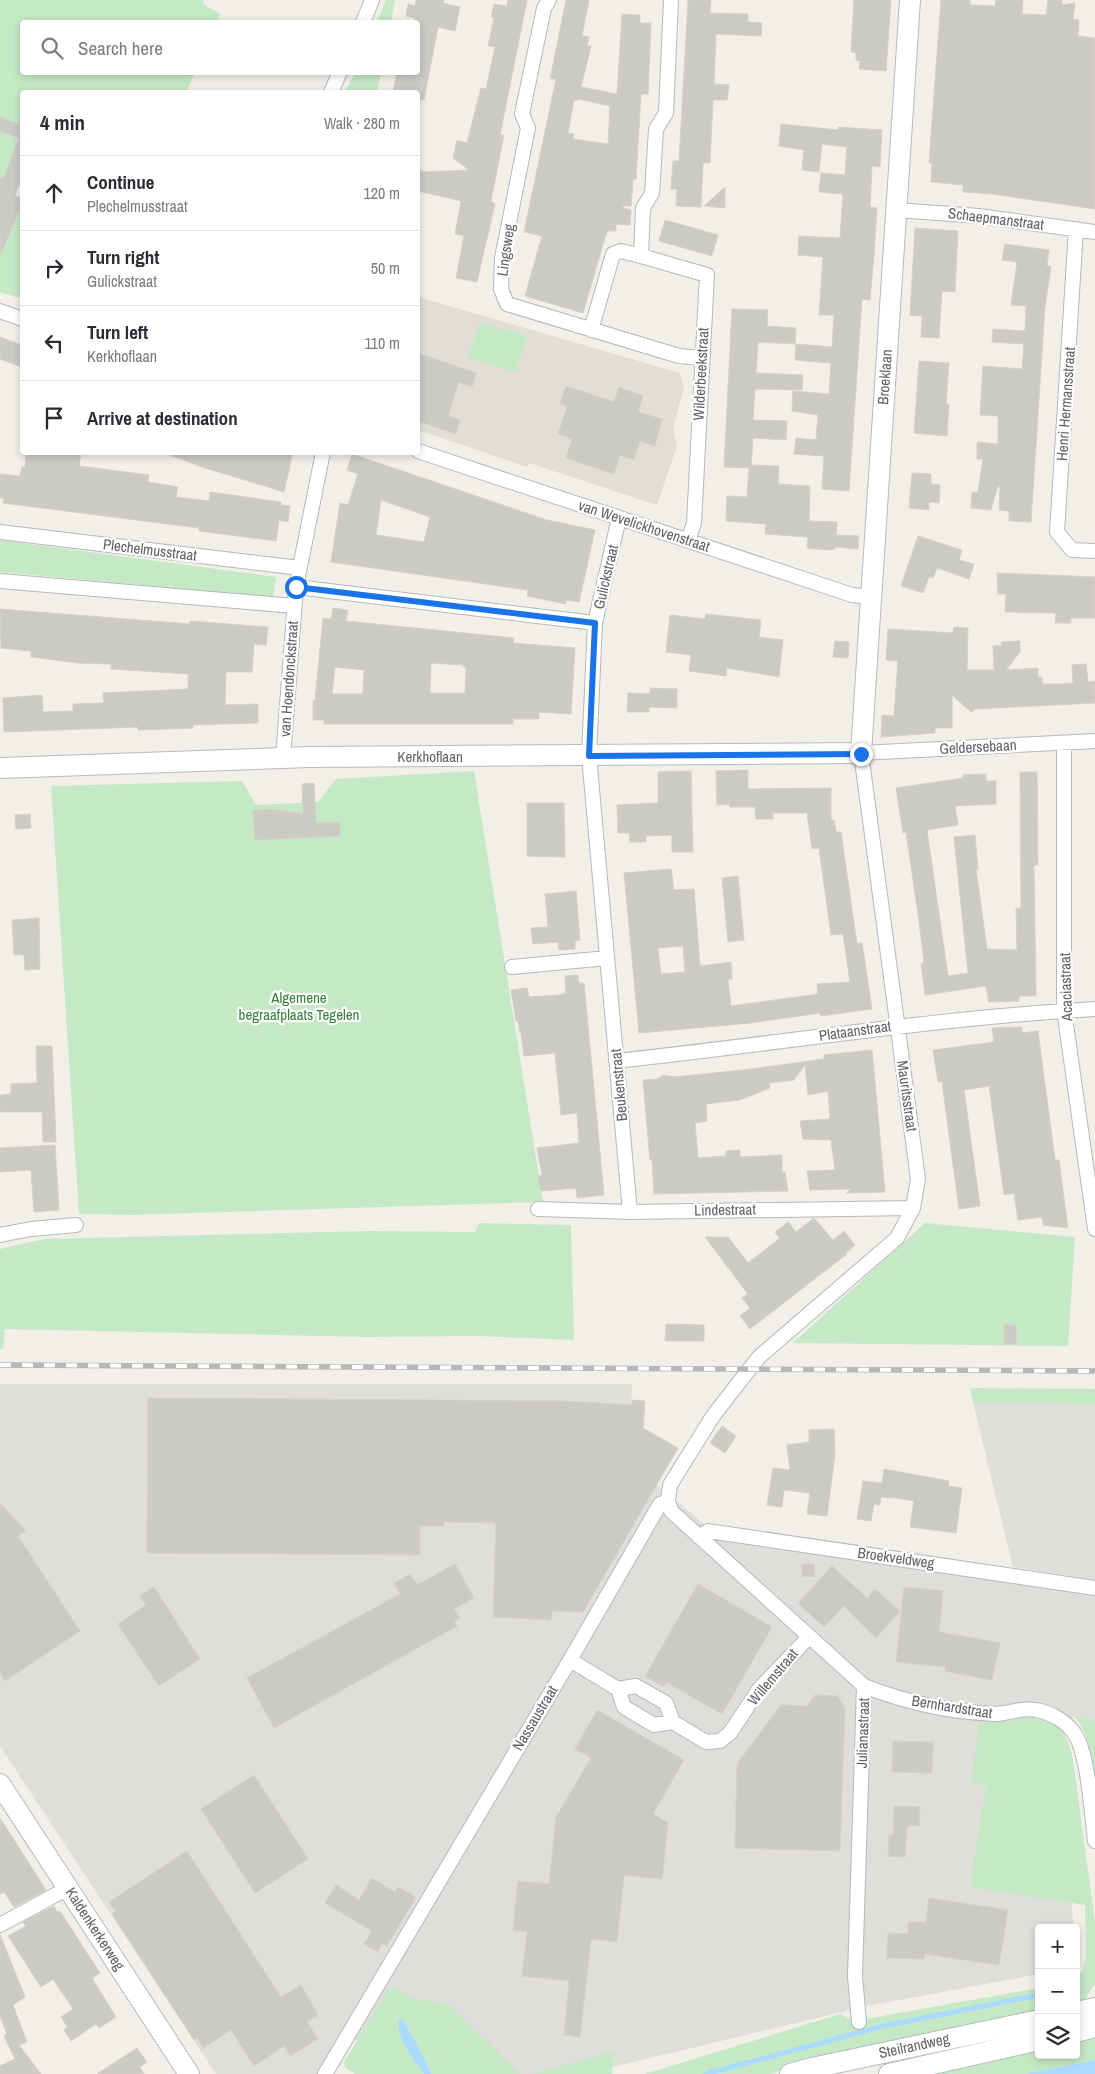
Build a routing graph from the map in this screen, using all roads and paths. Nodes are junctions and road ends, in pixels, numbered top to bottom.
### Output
1 (372, 0) edge
2 (549, 0) edge
3 (671, 0) edge
4 (910, 0) edge
5 (364, 20) edge
6 (339, 75) edge
7 (332, 90) edge
8 (896, 210) junction
9 (1076, 230) junction
10 (1095, 232) edge
11 (641, 256) junction
12 (0, 311) edge
13 (20, 318) edge
14 (591, 330) junction
15 (702, 358) junction
16 (420, 452) edge
17 (322, 455) edge
18 (619, 518) junction
19 (0, 532) edge
20 (688, 541) junction
21 (1095, 551) edge
22 (300, 568) junction
23 (0, 581) edge
24 (296, 587) junction
25 (872, 596) junction
26 (294, 606) junction
27 (595, 623) junction
28 (1095, 741) edge
29 (1064, 743) junction
30 (861, 754) junction
31 (589, 756) junction
32 (283, 758) junction
33 (0, 768) edge
34 (607, 958) junction
35 (512, 967) dead end
36 (1095, 1009) edge
37 (1064, 1010) junction
38 (898, 1025) junction
39 (616, 1061) junction
40 (913, 1208) junction
41 (538, 1209) dead end
42 (630, 1212) junction
43 (76, 1225) dead end
44 (1095, 1229) edge
45 (0, 1235) edge
46 (749, 1369) joint
47 (668, 1500) junction
48 (700, 1537) junction
49 (1095, 1588) edge
50 (808, 1637) junction
51 (570, 1660) junction
52 (864, 1686) junction
53 (618, 1689) junction
54 (673, 1722) junction
55 (0, 1784) edge
56 (1095, 1841) edge
57 (68, 1888) junction
58 (0, 1925) edge
59 (1095, 2008) edge
60 (1080, 2011) edge
61 (1035, 2021) edge
62 (859, 2022) dead end
63 (1095, 2027) edge
64 (1080, 2031) edge
65 (1035, 2041) edge
66 (189, 2074) edge
67 (325, 2074) edge
68 (790, 2074) edge
69 (889, 2074) edge

1 - 5 street
2 - 14 street, Lingsweg
3 - 11 street
4 - 8 street, Broeklaan
6 - 7 street
8 - 9 street, Schaepmanstraat
8 - 25 street, Broeklaan
9 - 10 street, Schaepmanstraat
9 - 21 street, Henri Hermansstraat
11 - 14 street, Wilderbeekstraat
11 - 15 street, Wilderbeekstraat
12 - 13 street
14 - 15 street, Lingsweg
15 - 20 street, Wilderbeekstraat
16 - 18 street, van Wevelickhovenstraat
17 - 22 street, van Hoendonckstraat
18 - 20 street, van Wevelickhovenstraat
18 - 27 street, Gulickstraat
19 - 22 street, Plechelmusstraat
20 - 25 street, van Wevelickhovenstraat
22 - 24 street, van Hoendonckstraat
23 - 26 street
24 - 26 street, van Hoendonckstraat
24 - 27 street
25 - 30 street, Broeklaan
26 - 32 street, van Hoendonckstraat
27 - 31 street, Gulickstraat
28 - 29 street, Geldersebaan
29 - 30 street, Geldersebaan
29 - 37 street, Acaciastraat
30 - 31 street, Kerkhoflaan
30 - 38 street, Mauritsstraat
31 - 32 street, Kerkhoflaan
31 - 34 street, Beukenstraat
32 - 33 street, Kerkhoflaan
34 - 35 street
34 - 39 street, Beukenstraat
36 - 37 street, Plataanstraat
37 - 38 street, Plataanstraat
37 - 44 street, Acaciastraat
38 - 39 street, Plataanstraat
38 - 40 street, Mauritsstraat
39 - 42 street, Beukenstraat
40 - 42 street, Lindestraat
40 - 46 street, Mauritsstraat
41 - 42 street, Lindestraat
43 - 45 street
46 - 47 street, Nassaustraat
47 - 48 street, Julianastraat
47 - 51 street, Nassaustraat
48 - 49 street, Broekveldweg
48 - 50 street, Julianastraat
50 - 52 street, Julianastraat
50 - 54 street, Willemstraat
51 - 53 street
51 - 67 street, Nassaustraat
52 - 56 street, Bernhardstraat
52 - 62 street, Julianastraat
53 - 54 street
53 - 54 street
55 - 57 street, Kaldenkerkerweg
57 - 58 street
57 - 66 street, Kaldenkerkerweg
59 - 60 street
61 - 68 street, Steilrandweg
63 - 64 street
65 - 69 street, Steilrandweg

